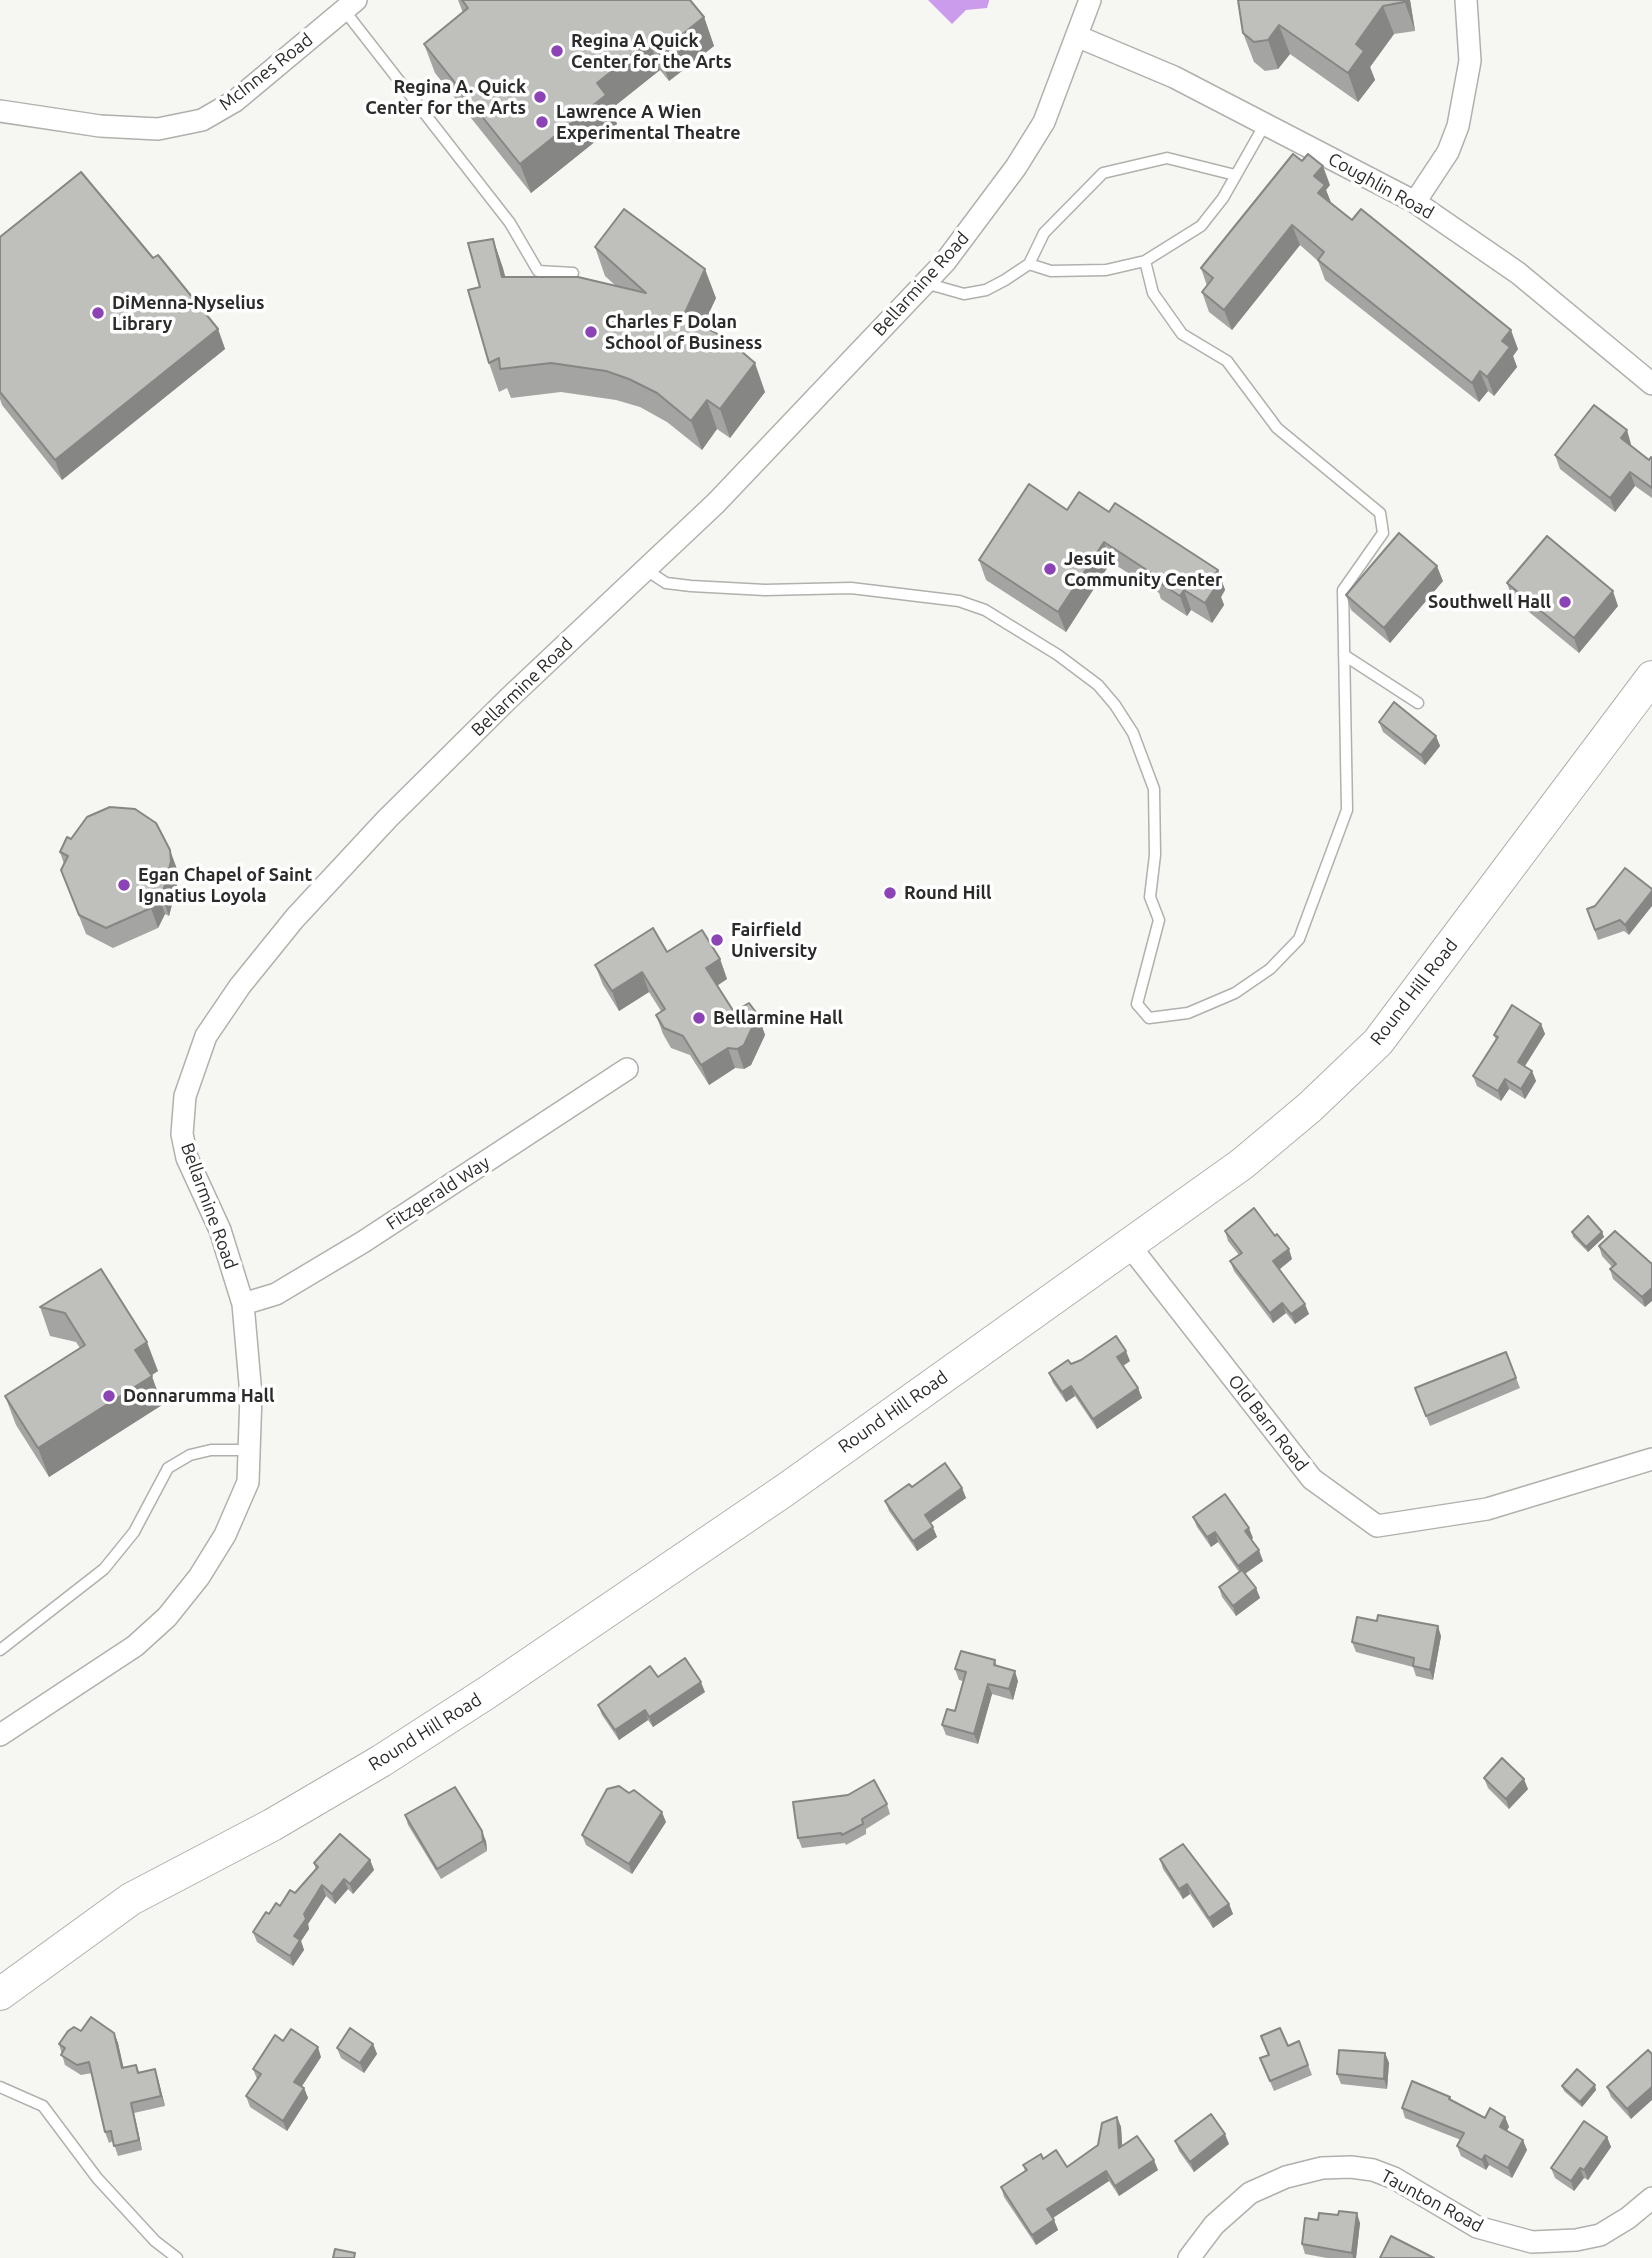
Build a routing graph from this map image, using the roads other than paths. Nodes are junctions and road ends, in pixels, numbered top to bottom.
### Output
1 (1090, 0) edge
2 (1466, 0) edge
3 (350, 5) edge
4 (1079, 37) junction
5 (0, 111) edge
6 (1265, 124) junction
7 (1235, 175) junction
8 (1415, 202) junction
9 (1145, 261) junction
10 (1029, 264) junction
11 (573, 273) dead end
12 (925, 283) junction
13 (1652, 384) edge
14 (646, 570) junction
15 (1344, 655) junction
16 (1652, 677) edge
17 (1418, 703) dead end
18 (627, 1069) dead end
19 (1129, 1245) junction
20 (243, 1304) junction
21 (250, 1450) junction
22 (1652, 1459) edge
23 (0, 1650) edge
24 (0, 1735) edge
25 (0, 1994) edge
26 (0, 2087) edge
27 (1652, 2198) edge
28 (177, 2258) edge
29 (1189, 2258) edge

1 - 4 street, Bellarmine Road
2 - 8 street
3 - 5 street, McInnes Road
3 - 11 lane
4 - 6 street, Coughlin Road
4 - 12 street, Bellarmine Road
6 - 7 lane
6 - 8 street, Coughlin Road
7 - 9 lane
7 - 10 lane
8 - 13 street, Coughlin Road
9 - 10 lane
9 - 15 lane
10 - 12 lane
12 - 14 street, Bellarmine Road
14 - 15 lane
14 - 20 street, Bellarmine Road
15 - 17 lane
16 - 19 main road, Round Hill Road
18 - 20 street, Fitzgerald Way
19 - 22 street, Old Barn Road
19 - 25 main road, Round Hill Road
20 - 21 street, Bellarmine Road
21 - 23 lane
21 - 24 street, Bellarmine Road
26 - 28 lane
27 - 29 street, Taunton Road

